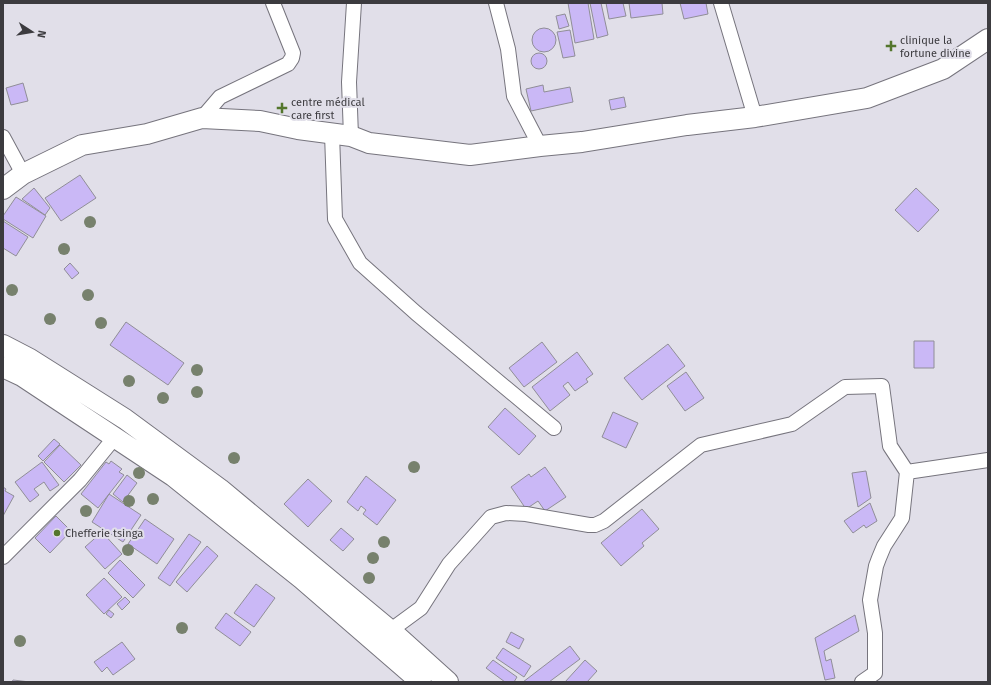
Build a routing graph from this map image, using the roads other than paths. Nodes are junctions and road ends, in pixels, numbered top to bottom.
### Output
1 (273, 3) edge
2 (354, 3) edge
3 (496, 3) edge
4 (721, 3) edge
5 (988, 39) edge
6 (755, 117) junction
7 (202, 118) junction
8 (332, 134) junction
9 (351, 136) junction
10 (3, 137) edge
11 (540, 146) junction
12 (23, 174) junction
13 (3, 189) edge
14 (3, 345) edge
15 (3, 367) edge
16 (554, 428) dead end
17 (115, 437) junction
18 (988, 460) edge
19 (907, 472) junction
20 (3, 557) edge
21 (391, 630) junction
22 (422, 682) edge
23 (448, 682) edge
24 (862, 682) edge

1 - 7 street
2 - 9 street
3 - 11 street
4 - 6 street
5 - 6 main road
6 - 11 main road
7 - 8 main road
7 - 12 main road
8 - 9 main road
8 - 16 street
9 - 11 main road
10 - 12 street
12 - 13 main road
14 - 21 main road
15 - 17 main road
17 - 20 street
17 - 22 main road
18 - 19 street
19 - 21 street
19 - 24 street
21 - 23 main road

